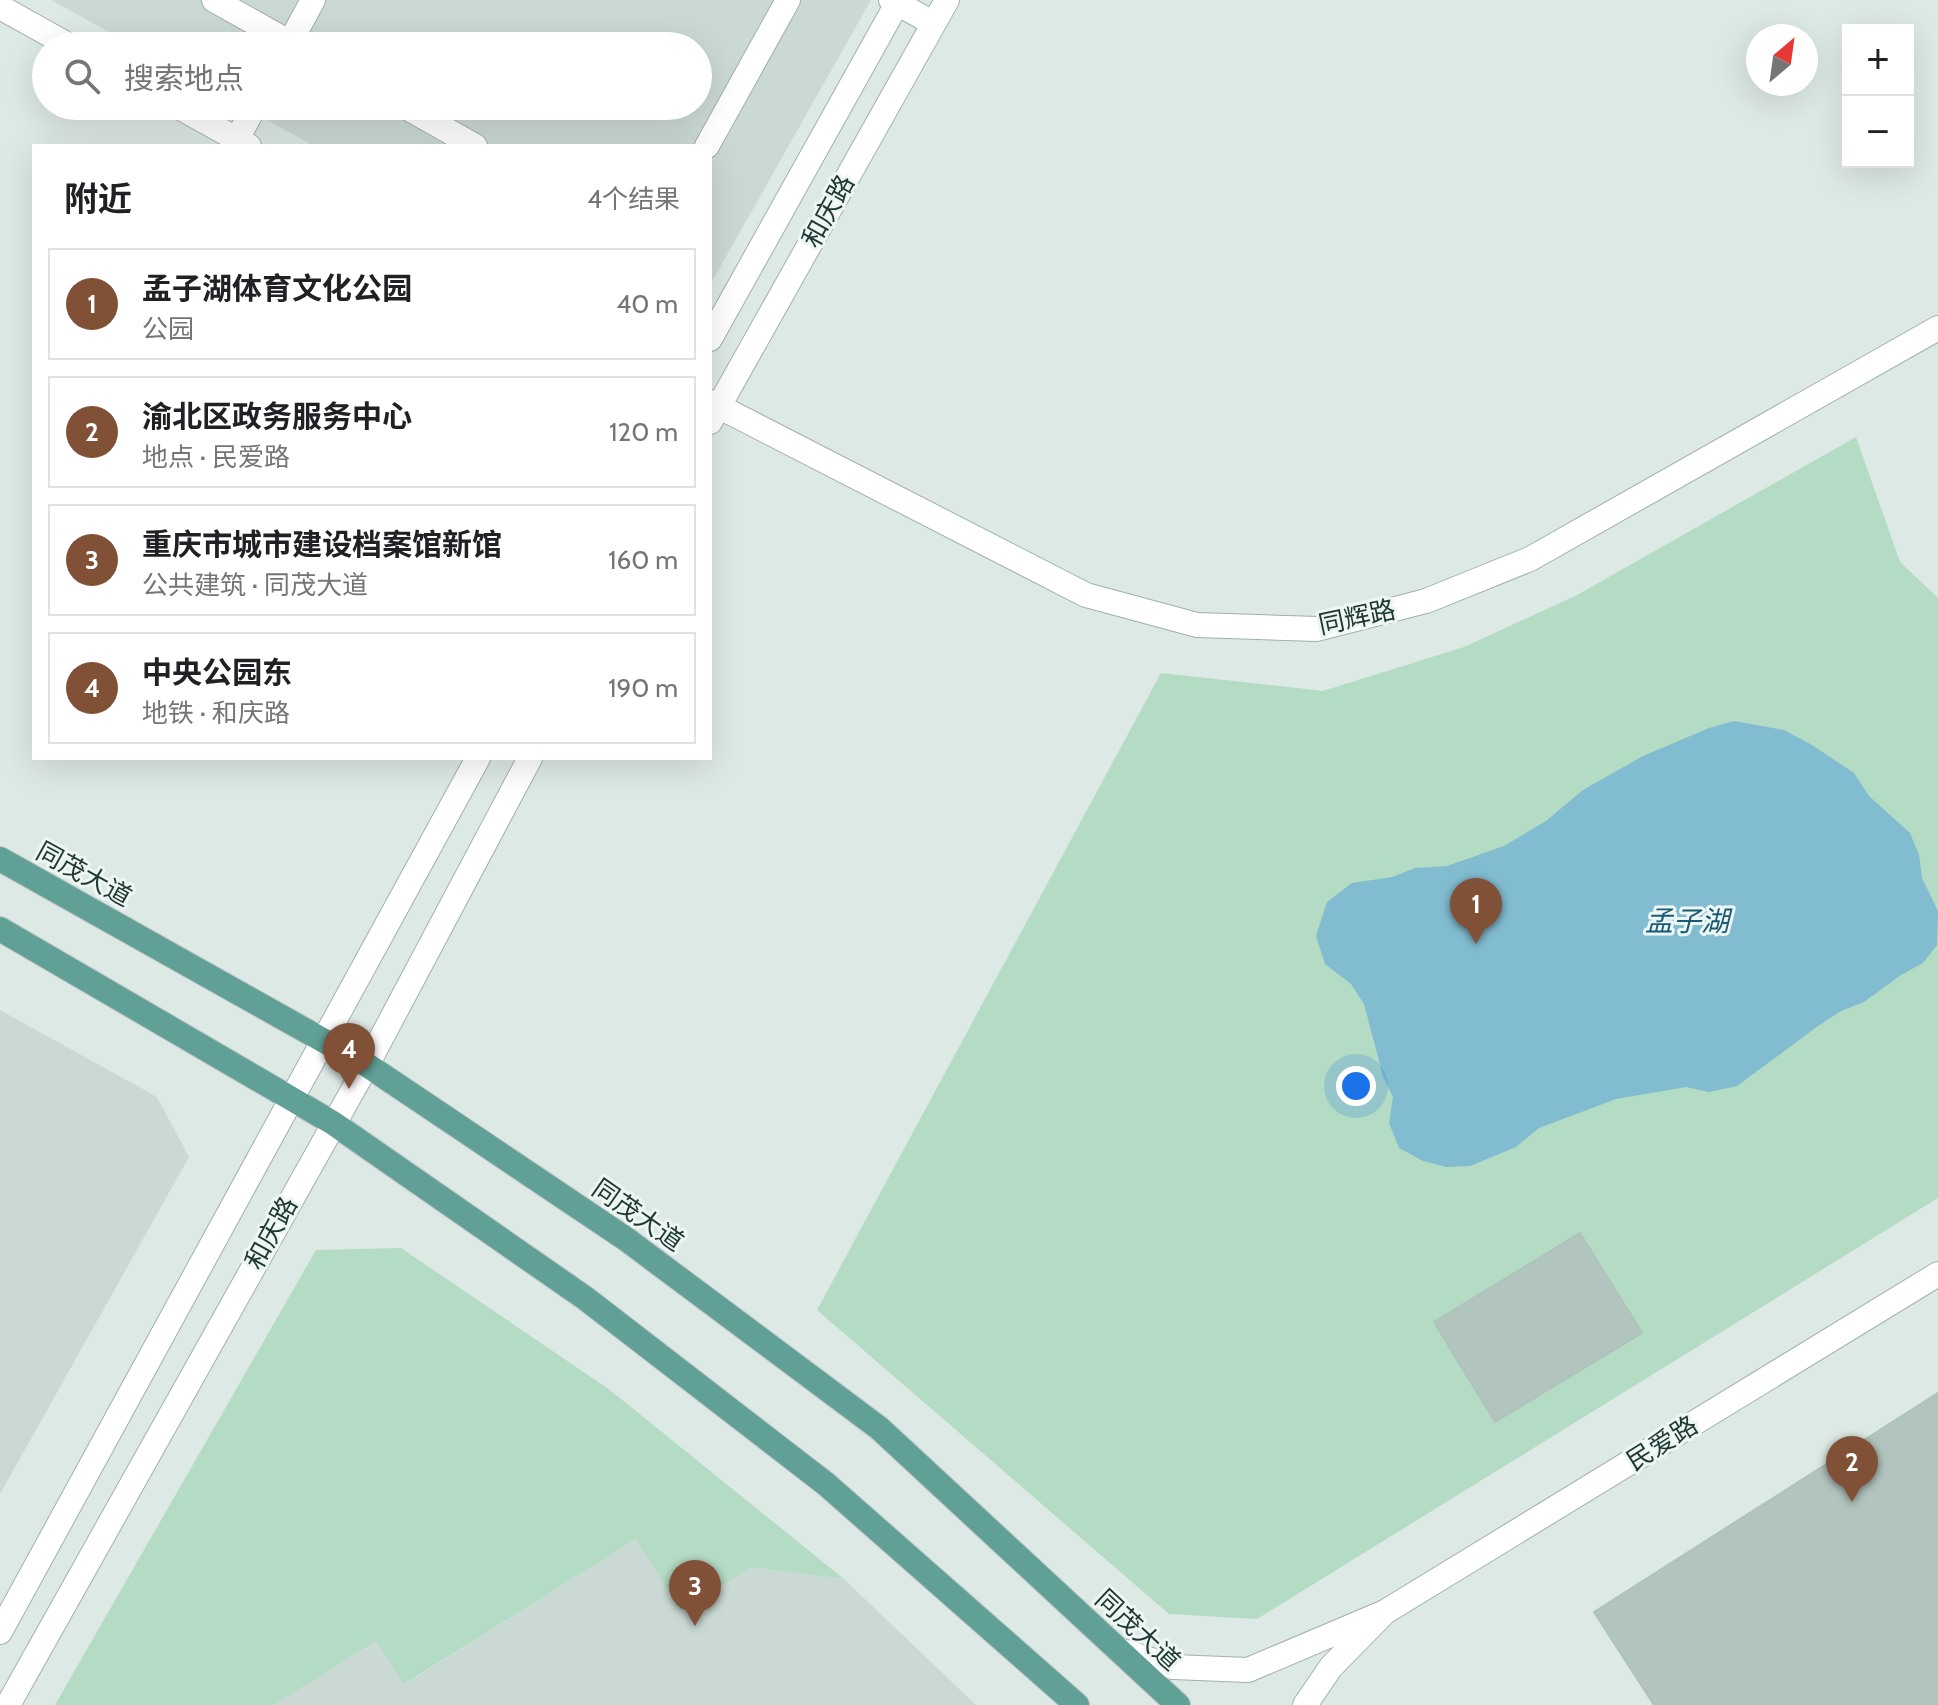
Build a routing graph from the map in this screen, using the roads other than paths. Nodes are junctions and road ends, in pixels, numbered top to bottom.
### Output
1 (214, 0) edge
2 (313, 0) edge
3 (788, 0) edge
4 (947, 0) edge
5 (896, 1) edge
6 (0, 7) edge
7 (933, 23) junction
8 (45, 32) edge
9 (269, 32) edge
10 (297, 32) edge
11 (202, 120) edge
12 (250, 120) edge
13 (429, 120) edge
14 (243, 143) edge
15 (471, 144) edge
16 (708, 144) edge
17 (1938, 328) edge
18 (712, 335) edge
19 (713, 410) edge
20 (477, 760) edge
21 (529, 760) edge
22 (0, 859) edge
23 (0, 929) edge
24 (321, 1041) junction
25 (367, 1065) junction
26 (289, 1099) junction
27 (333, 1123) junction
28 (1938, 1274) edge
29 (1385, 1612) junction
30 (0, 1632) edge
31 (1119, 1650) junction
32 (8, 1705) edge
33 (1077, 1705) edge
34 (1178, 1705) edge
35 (1305, 1705) edge

1 - 9 street
2 - 10 street
3 - 16 street
4 - 7 street, 和庆路
5 - 7 street
5 - 18 street, 和庆路
6 - 8 street
7 - 19 street, 和庆路
11 - 14 street
12 - 14 street
13 - 15 street
17 - 19 street, 同辉路
20 - 24 street, 和庆路
21 - 25 street, 和庆路
22 - 24 main road, 同茂大道
23 - 26 main road
24 - 25 main road, 同茂大道
24 - 26 street, 和庆路
25 - 27 street, 和庆路
25 - 31 main road, 同茂大道
26 - 27 main road
26 - 30 street, 和庆路
27 - 32 street, 和庆路
27 - 33 main road
28 - 29 street, 民爱路
29 - 31 street
29 - 35 street
31 - 34 main road, 同茂大道

